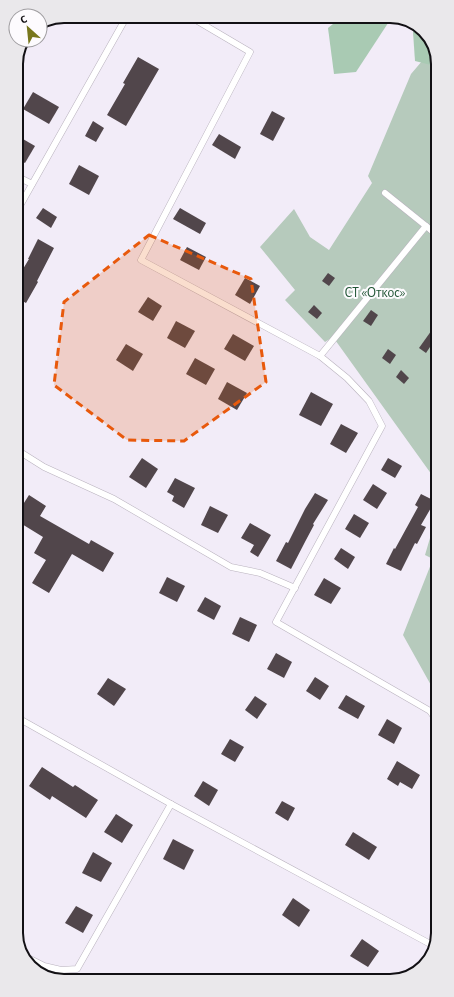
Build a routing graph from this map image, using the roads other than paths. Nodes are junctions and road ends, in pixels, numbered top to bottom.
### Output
1 (123, 23) edge
2 (201, 23) edge
3 (23, 180) edge
4 (32, 184) junction
5 (385, 193) dead end
6 (23, 199) edge
7 (431, 230) edge
8 (320, 356) junction
9 (23, 454) edge
10 (295, 588) junction
11 (431, 713) edge
12 (23, 721) edge
13 (171, 804) junction
14 (429, 944) edge
15 (34, 961) edge

1 - 4 lane
2 - 8 lane
3 - 4 lane
4 - 6 lane
5 - 7 lane
7 - 8 lane
8 - 10 lane
9 - 10 lane
10 - 11 lane
12 - 13 lane
13 - 14 lane
13 - 15 lane

